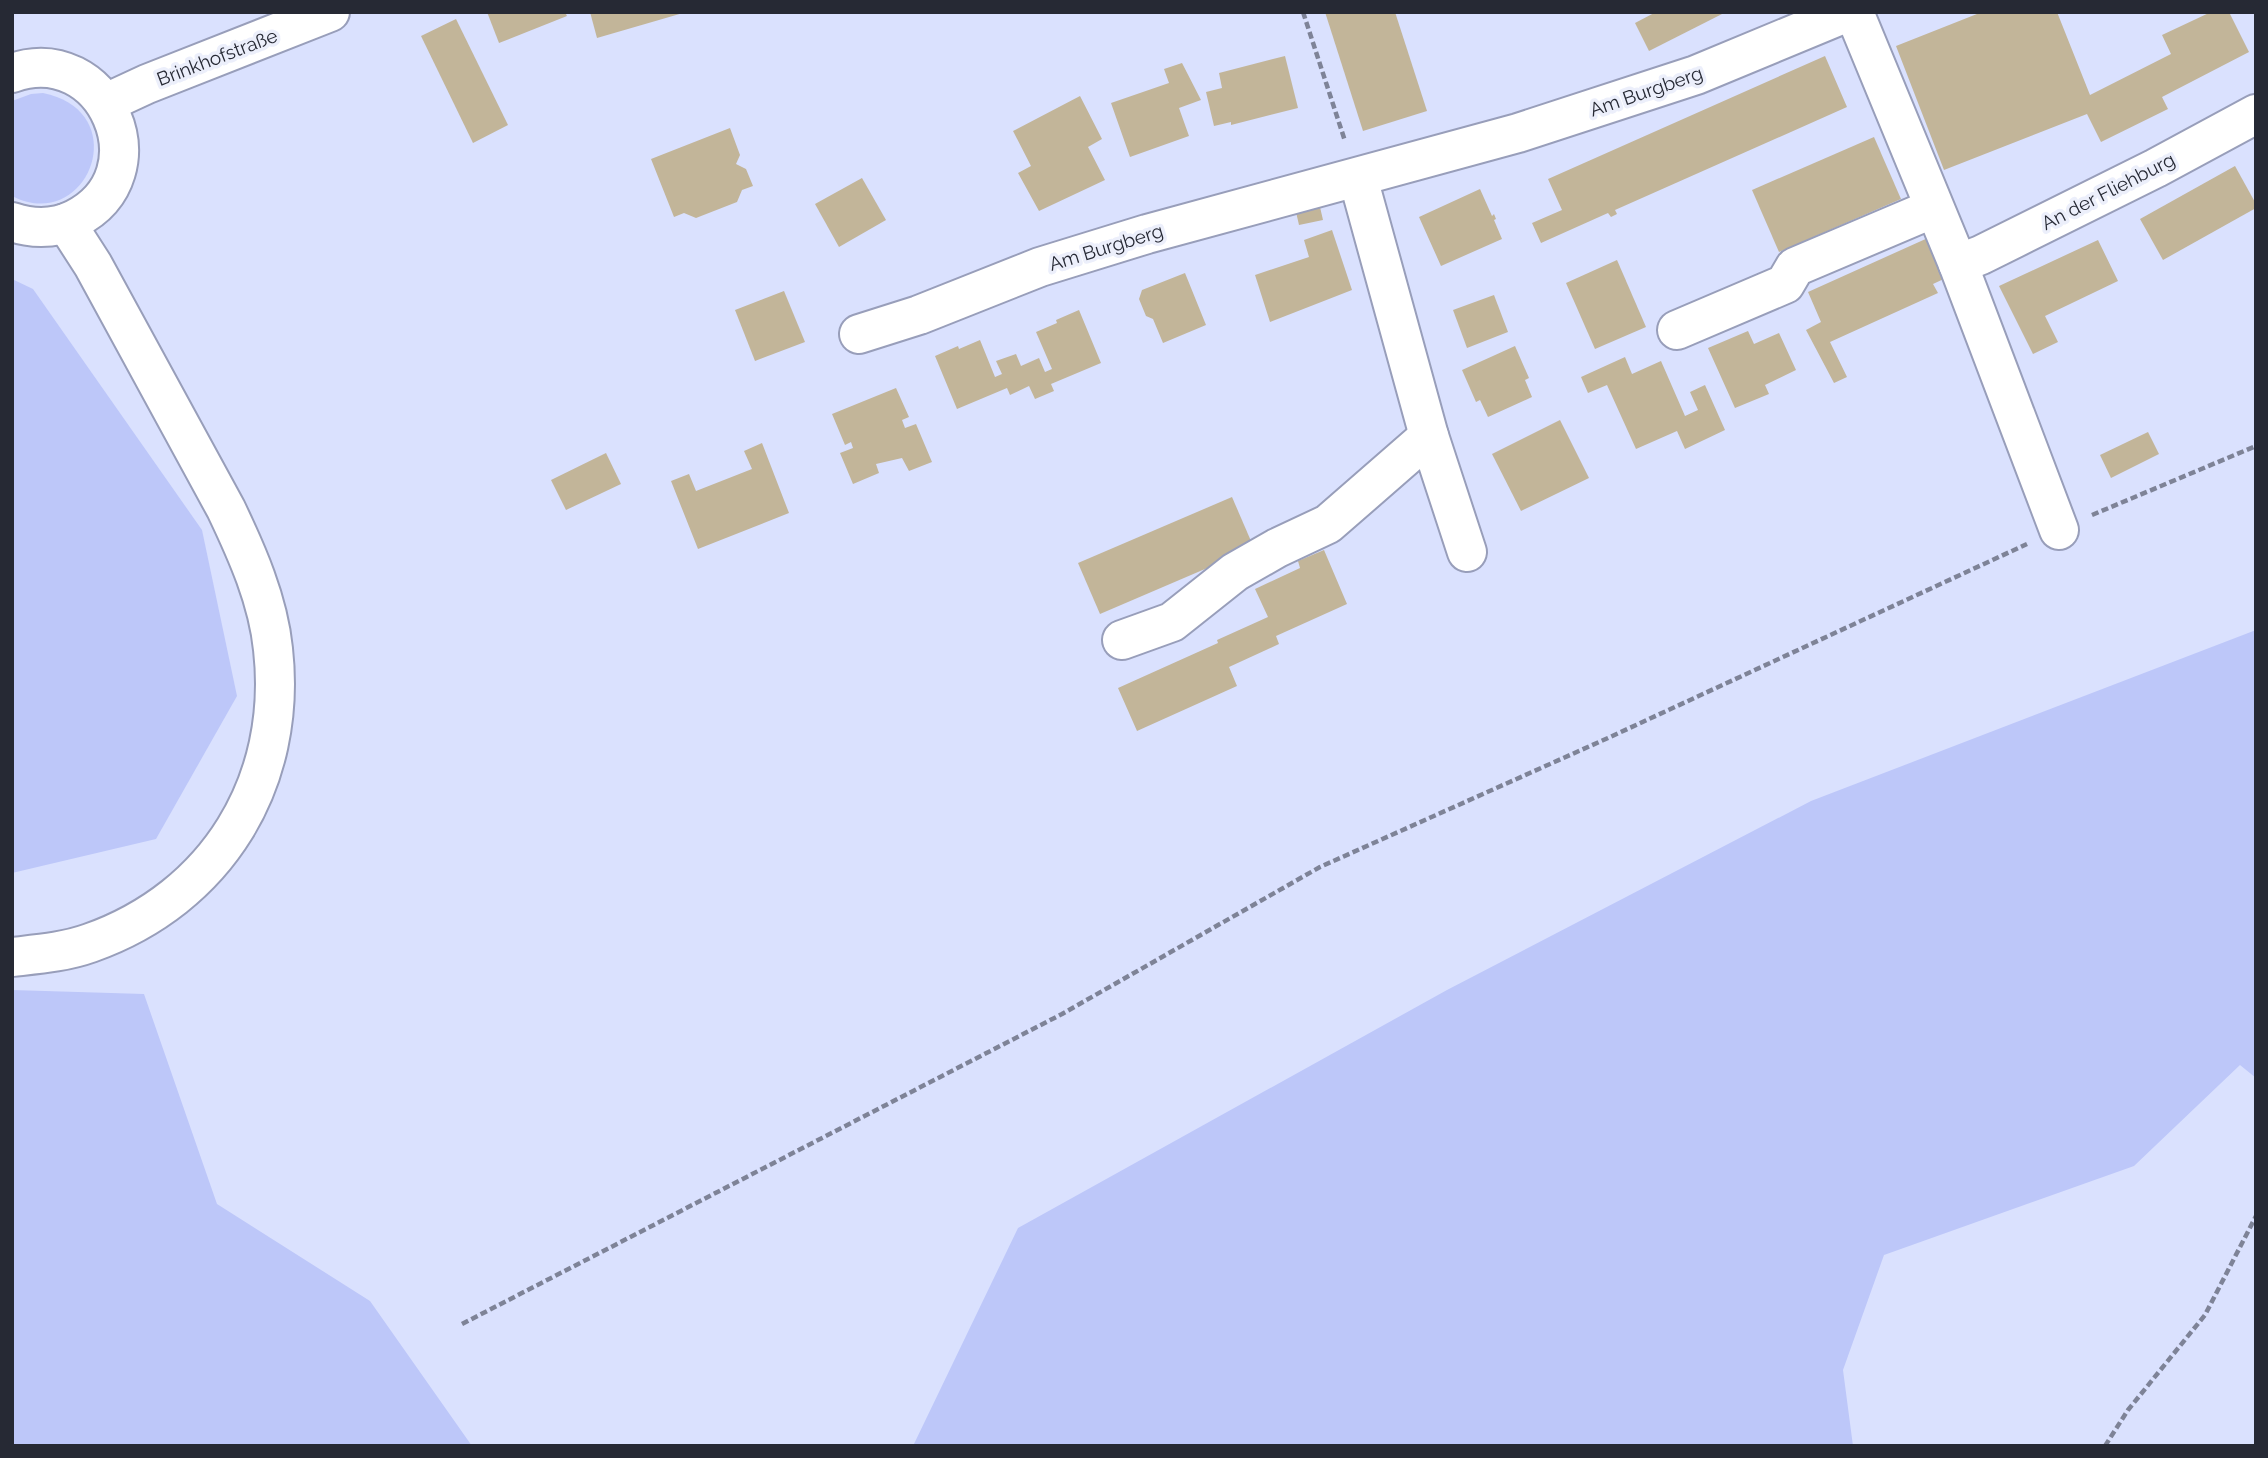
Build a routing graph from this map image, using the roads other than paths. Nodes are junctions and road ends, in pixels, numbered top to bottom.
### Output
1 (1848, 12) edge
2 (1854, 12) edge
3 (307, 17) edge
4 (12, 74) edge
5 (106, 103) junction
6 (2256, 114) edge
7 (1358, 178) junction
8 (1934, 208) junction
9 (12, 222) edge
10 (66, 223) junction
11 (1958, 264) junction
12 (1677, 330) dead end
13 (859, 334) dead end
14 (1429, 436) junction
15 (2059, 530) road end
16 (1467, 552) dead end
17 (1122, 640) dead end
18 (12, 957) edge

1 - 7 street, Am Burgberg
2 - 8 street
3 - 5 street, Brinkhofstraße
4 - 5 street
5 - 10 street
6 - 11 street, An der Fliehburg
7 - 13 street, Am Burgberg
7 - 14 street
8 - 11 street
8 - 12 street
9 - 10 street
10 - 18 street
11 - 15 street
14 - 16 street
14 - 17 street

